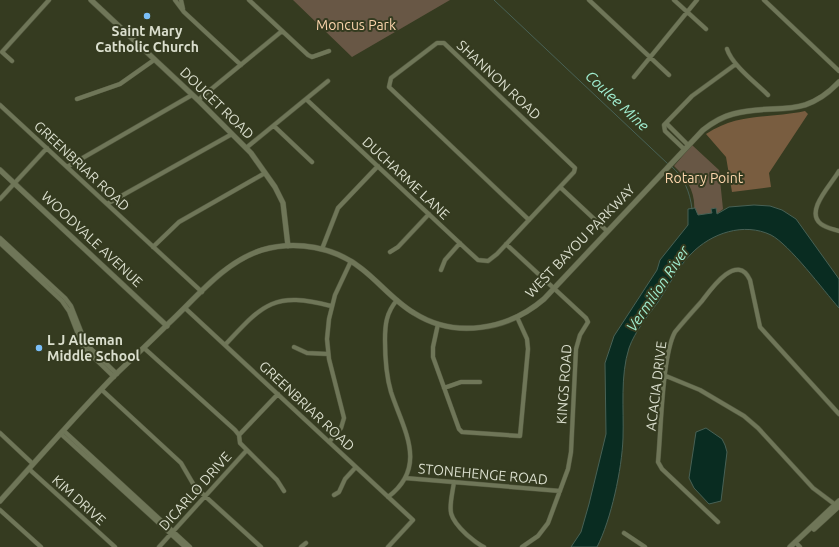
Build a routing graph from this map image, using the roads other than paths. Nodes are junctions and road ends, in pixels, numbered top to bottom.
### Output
1 (49, 0) edge
2 (91, 0) edge
3 (175, 0) edge
4 (181, 0) edge
5 (249, 0) edge
6 (589, 0) edge
7 (674, 0) edge
8 (697, 0) edge
9 (764, 0) edge
10 (184, 12) junction
11 (687, 12) junction
12 (706, 30) dead end
13 (282, 31) junction
14 (727, 49) dead end
15 (329, 51) dead end
16 (650, 57) junction
17 (154, 60) junction
18 (12, 61) dead end
19 (736, 64) junction
20 (241, 65) junction
21 (839, 71) edge
22 (669, 75) dead end
23 (634, 77) dead end
24 (328, 82) dead end
25 (838, 84) edge
26 (192, 95) junction
27 (768, 95) dead end
28 (76, 98) dead end
29 (198, 100) junction
30 (307, 100) junction
31 (0, 105) edge
32 (274, 126) junction
33 (232, 134) junction
34 (686, 147) junction
35 (47, 148) junction
36 (246, 148) junction
37 (312, 162) dead end
38 (67, 166) junction
39 (378, 166) junction
40 (0, 170) edge
41 (839, 171) edge
42 (265, 173) junction
43 (14, 183) junction
44 (560, 187) junction
45 (0, 199) edge
46 (107, 204) junction
47 (429, 214) junction
48 (529, 220) junction
49 (607, 231) junction
50 (839, 231) edge
51 (0, 238) edge
52 (0, 243) edge
53 (460, 243) junction
54 (506, 244) junction
55 (288, 246) junction
56 (153, 247) junction
57 (9, 249) junction
58 (322, 249) junction
59 (390, 252) dead end
60 (494, 257) joint
61 (351, 261) junction
62 (441, 270) dead end
63 (554, 288) junction
64 (202, 292) junction
65 (396, 300) junction
66 (331, 306) junction
67 (185, 308) junction
68 (517, 317) junction
69 (438, 324) junction
70 (167, 326) junction
71 (225, 345) junction
72 (294, 347) dead end
73 (144, 348) junction
74 (328, 354) junction
75 (115, 375) junction
76 (666, 376) junction
77 (480, 382) dead end
78 (444, 388) junction
79 (102, 390) junction
80 (278, 394) junction
81 (839, 414) edge
82 (62, 432) junction
83 (0, 433) edge
84 (239, 435) junction
85 (329, 442) junction
86 (247, 450) junction
87 (33, 464) junction
88 (356, 467) junction
89 (29, 469) junction
90 (405, 478) junction
91 (454, 482) junction
92 (284, 491) dead end
93 (560, 492) junction
94 (334, 495) dead end
95 (205, 496) junction
96 (388, 497) junction
97 (0, 501) edge
98 (838, 505) edge
99 (0, 510) edge
100 (718, 522) dead end
101 (172, 533) junction
102 (624, 533) dead end
103 (306, 543) dead end
104 (797, 545) edge
105 (40, 547) edge
106 (115, 547) edge
107 (159, 547) edge
108 (185, 547) edge
109 (190, 547) edge
110 (261, 547) edge
111 (301, 547) edge
112 (388, 547) edge
113 (484, 547) edge
114 (522, 547) edge
115 (645, 547) edge
116 (790, 547) edge

1 - 18 street
2 - 17 street, DOUCET ROAD
3 - 10 street
4 - 10 street
5 - 13 street
6 - 16 street
7 - 11 street
8 - 11 street
9 - 21 street
10 - 20 street
11 - 12 street
11 - 16 street
13 - 15 street
13 - 20 street
14 - 19 street
16 - 22 street
16 - 23 street
17 - 26 street, DOUCET ROAD
17 - 28 street
19 - 27 street
19 - 34 street
20 - 29 street
24 - 30 street
25 - 34 street, WEST BAYOU PARKWAY
26 - 29 street, DOUCET ROAD
26 - 38 street
29 - 33 street, DOUCET ROAD
30 - 32 street
30 - 39 street, DUCHARME LANE
31 - 35 street, GREENBRIAR ROAD
32 - 36 street
32 - 37 street
33 - 36 street, DOUCET ROAD
33 - 46 street
34 - 49 street, WEST BAYOU PARKWAY
35 - 38 street, GREENBRIAR ROAD
35 - 43 street
36 - 42 street, DOUCET ROAD
38 - 46 street, GREENBRIAR ROAD
39 - 47 street, DUCHARME LANE
39 - 58 street
40 - 43 street, WOODVALE AVENUE
41 - 50 street
42 - 55 street, DOUCET ROAD
42 - 56 street
43 - 45 street
43 - 70 street, WOODVALE AVENUE
44 - 48 street, SHANNON ROAD
44 - 48 street, SHANNON ROAD
44 - 49 street
46 - 56 street, GREENBRIAR ROAD
47 - 53 street, DUCHARME LANE
47 - 59 street
48 - 54 street, SHANNON ROAD
49 - 63 street, WEST BAYOU PARKWAY
51 - 57 street
52 - 57 street
53 - 60 street, DUCHARME LANE
53 - 62 street
54 - 60 street, SHANNON ROAD
54 - 63 street, KINGS ROAD
55 - 58 street, WEST BAYOU PARKWAY
55 - 64 street, WEST BAYOU PARKWAY
56 - 64 street, GREENBRIAR ROAD
57 - 75 street
58 - 61 street, WEST BAYOU PARKWAY
61 - 65 street, WEST BAYOU PARKWAY
61 - 66 street
63 - 68 street, WEST BAYOU PARKWAY
63 - 93 street, KINGS ROAD
64 - 67 street, WEST BAYOU PARKWAY
65 - 69 street, WEST BAYOU PARKWAY
65 - 90 street
66 - 71 street
66 - 74 street
67 - 70 street, WEST BAYOU PARKWAY
67 - 71 street, GREENBRIAR ROAD
68 - 69 street, WEST BAYOU PARKWAY
68 - 78 street
69 - 78 street
70 - 73 street, WEST BAYOU PARKWAY
71 - 80 street, GREENBRIAR ROAD
72 - 74 street
73 - 75 street, WEST BAYOU PARKWAY
73 - 84 street
74 - 85 street
75 - 79 street, WEST BAYOU PARKWAY
76 - 81 street, ACACIA DRIVE
76 - 98 street
76 - 100 street, ACACIA DRIVE
77 - 78 street
79 - 82 street, WEST BAYOU PARKWAY
79 - 95 street
80 - 84 street, DICARLO DRIVE
80 - 85 street, GREENBRIAR ROAD
82 - 87 street, WEST BAYOU PARKWAY
82 - 101 street
83 - 87 street
84 - 86 street
85 - 88 street, GREENBRIAR ROAD
86 - 92 street
86 - 95 street, DICARLO DRIVE
87 - 89 street, WEST BAYOU PARKWAY
88 - 94 street
88 - 96 street, GREENBRIAR ROAD
89 - 97 street, WEST BAYOU PARKWAY
89 - 106 street, KIM DRIVE
90 - 91 street, STONEHENGE ROAD
90 - 96 street
91 - 93 street, STONEHENGE ROAD
91 - 113 street
93 - 114 street, KINGS ROAD
95 - 101 street, DICARLO DRIVE
95 - 110 street
96 - 112 street, GREENBRIAR ROAD
98 - 104 street
99 - 105 street
101 - 107 street, DICARLO DRIVE
101 - 108 street
101 - 109 street
102 - 115 street
103 - 111 street
104 - 116 street

